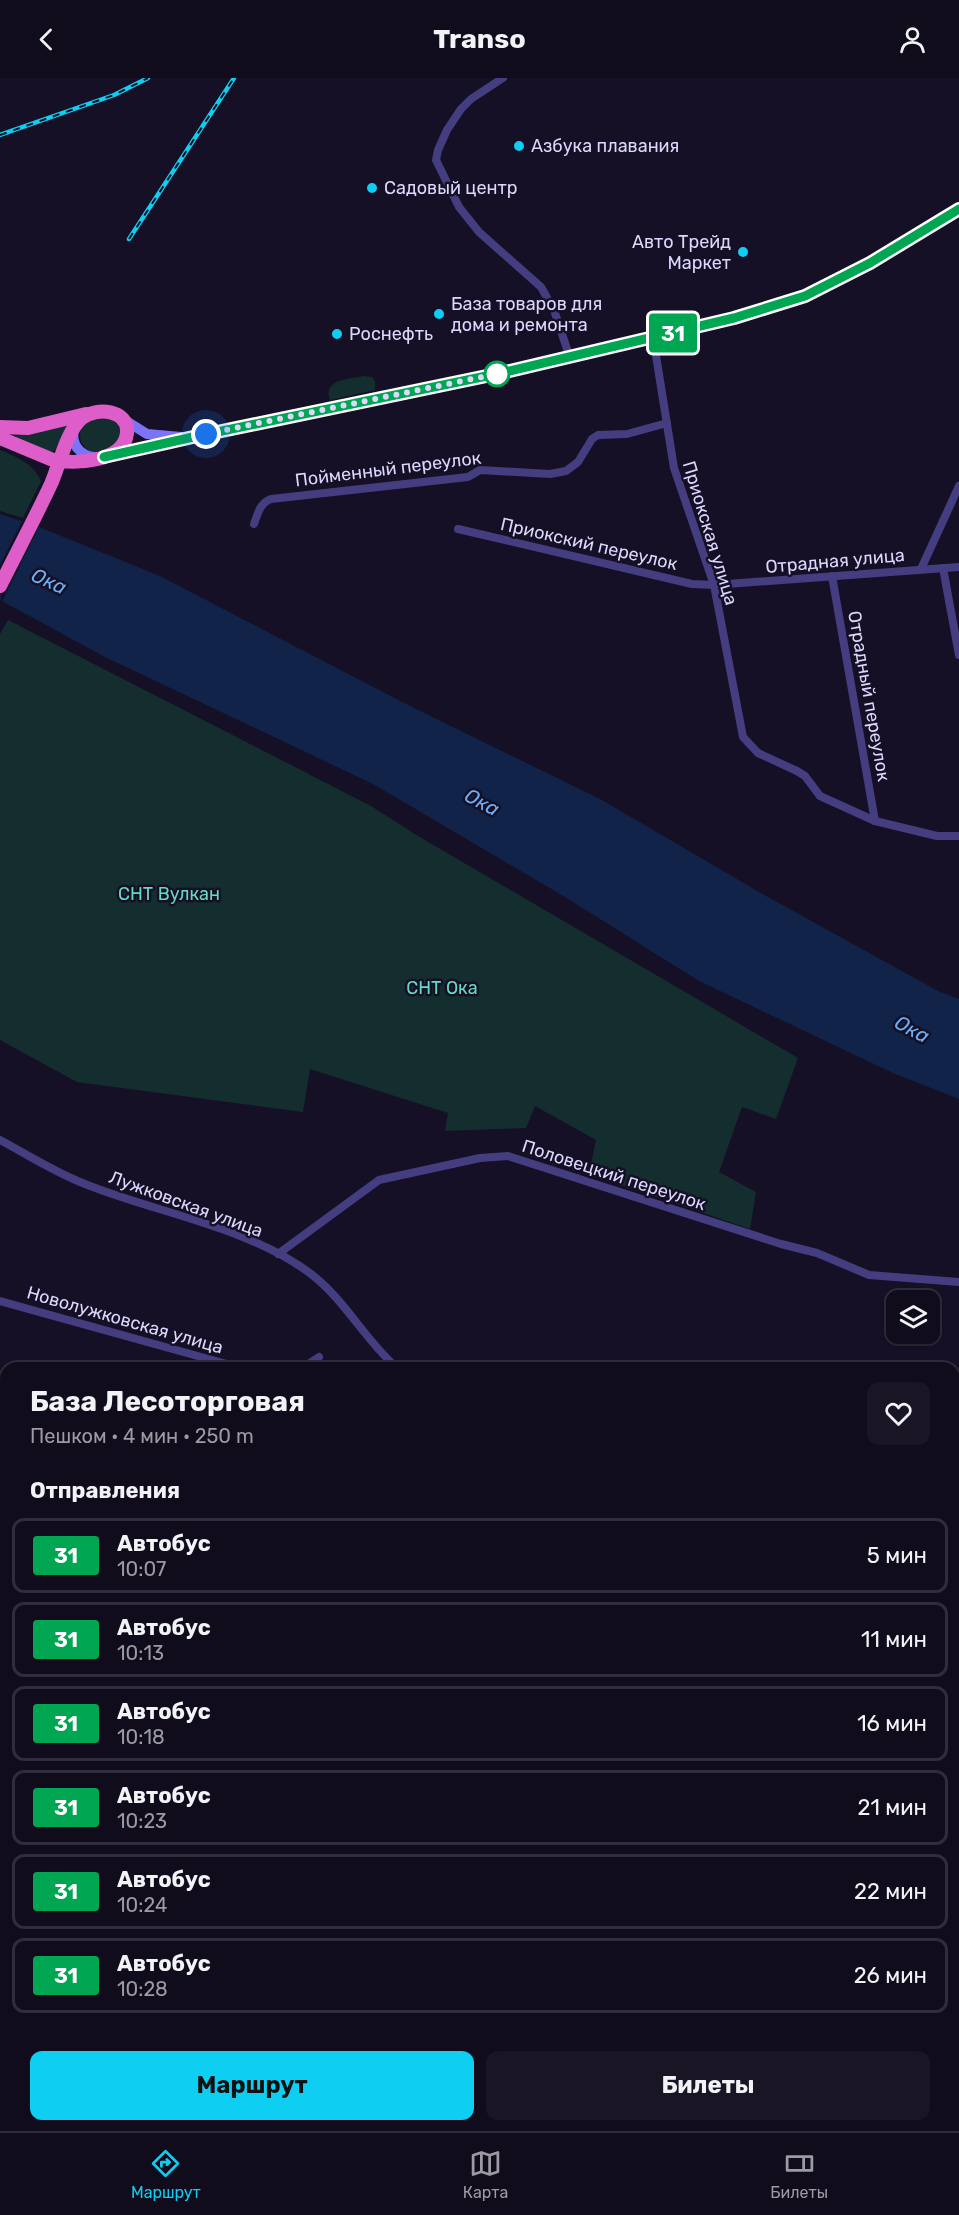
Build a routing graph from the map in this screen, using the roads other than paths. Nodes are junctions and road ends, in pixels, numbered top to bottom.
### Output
1 (504, 78) edge
2 (959, 209) edge
3 (653, 338) junction
4 (570, 358) junction
5 (91, 413) junction
6 (119, 416) junction
7 (667, 423) junction
8 (0, 428) edge
9 (74, 428) junction
10 (193, 437) junction
11 (0, 438) edge
12 (22, 448) junction
13 (104, 457) junction
14 (60, 461) junction
15 (86, 462) junction
16 (959, 486) edge
17 (49, 487) junction
18 (254, 524) dead end
19 (458, 528) dead end
20 (959, 567) edge
21 (943, 568) junction
22 (921, 569) junction
23 (832, 576) junction
24 (714, 585) junction
25 (0, 586) edge
26 (959, 655) edge
27 (875, 821) junction
28 (959, 836) edge
29 (0, 1140) edge
30 (278, 1254) junction
31 (959, 1282) edge
32 (0, 1301) edge
33 (319, 1357) dead end
34 (219, 1362) edge
35 (311, 1362) edge
36 (390, 1362) edge

1 - 4 street
2 - 3 main road
3 - 4 main road
3 - 7 street, Приокская улица
4 - 10 main road
5 - 6 highway
5 - 8 highway
5 - 9 highway
6 - 10 main road
6 - 13 highway
7 - 18 street, Пойменный переулок
7 - 24 street, Приокская улица
9 - 13 main road
9 - 14 highway
10 - 13 main road
11 - 12 highway
12 - 14 highway
12 - 17 highway
13 - 15 highway
14 - 15 highway
14 - 17 highway
15 - 17 highway
16 - 22 street
17 - 25 highway
19 - 24 street, Приокский переулок
20 - 21 street, Отрадная улица
21 - 22 street, Отрадная улица
21 - 26 street
22 - 23 street, Отрадная улица
23 - 24 street, Отрадная улица
23 - 27 street, Отрадный переулок
24 - 27 street, Приокская улица
27 - 28 street
29 - 30 street, Лужковская улица
30 - 31 street, Половецкий переулок
30 - 36 street, Лужковская улица
32 - 34 street, Новолужковская улица
33 - 35 street

